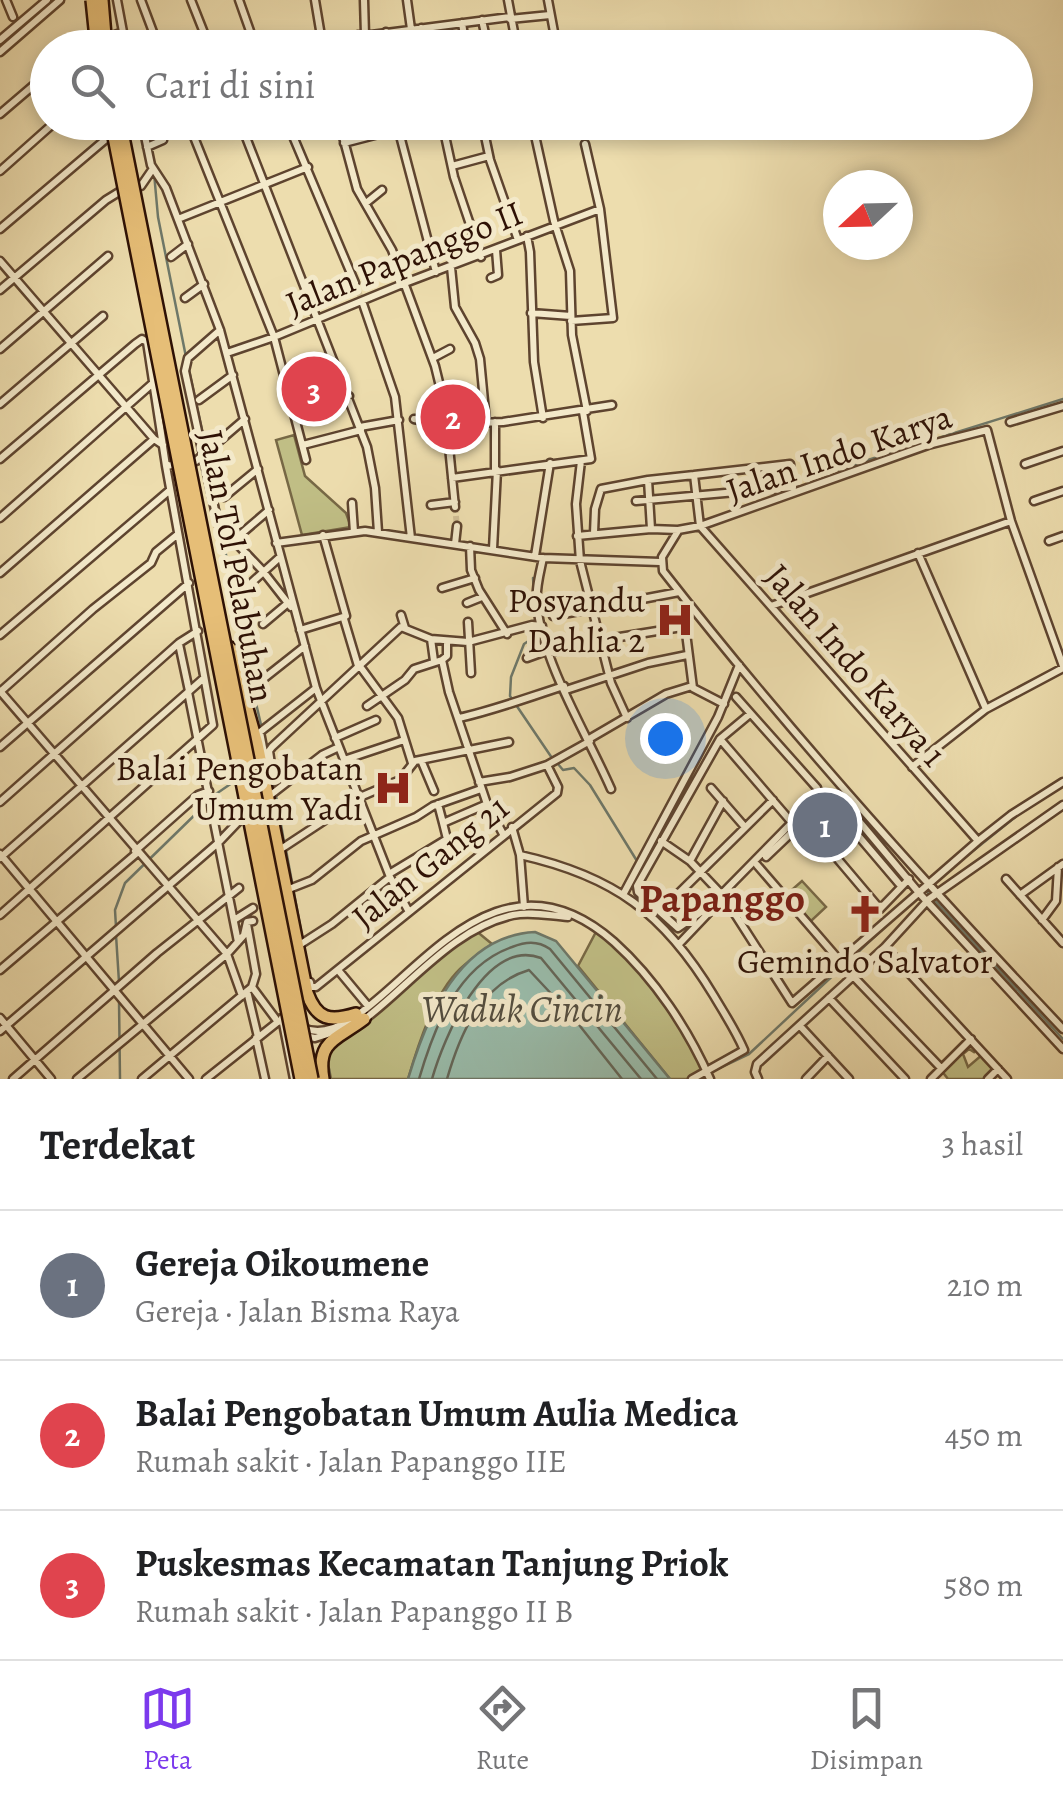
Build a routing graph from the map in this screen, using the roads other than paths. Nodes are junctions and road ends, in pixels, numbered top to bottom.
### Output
1 (6, 0) edge
2 (47, 0) edge
3 (60, 0) edge
4 (92, 0) edge
5 (141, 0) edge
6 (190, 0) edge
7 (239, 0) edge
8 (315, 0) edge
9 (364, 0) edge
10 (407, 0) edge
11 (508, 0) edge
12 (548, 0) edge
13 (111, 1) edge
14 (550, 15) junction
15 (13, 16) dead end
16 (32, 18) junction
17 (510, 18) junction
18 (482, 20) junction
19 (462, 23) junction
20 (422, 28) joint
21 (411, 29) junction
22 (94, 30) edge
23 (108, 30) edge
24 (122, 30) edge
25 (152, 30) edge
26 (202, 30) edge
27 (250, 30) edge
28 (320, 30) edge
29 (362, 30) edge
30 (403, 30) edge
31 (463, 30) edge
32 (484, 30) edge
33 (513, 30) edge
34 (553, 30) edge
35 (13, 34) junction
36 (0, 40) edge
37 (0, 52) edge
38 (30, 89) edge
39 (0, 114) edge
40 (35, 140) edge
41 (105, 140) edge
42 (114, 140) edge
43 (124, 140) edge
44 (147, 140) edge
45 (164, 140) dead end
46 (195, 140) edge
47 (247, 140) edge
48 (295, 140) edge
49 (343, 140) edge
50 (355, 140) edge
51 (405, 140) edge
52 (446, 140) edge
53 (486, 140) edge
54 (538, 140) edge
55 (344, 143) junction
56 (585, 144) dead end
57 (149, 146) junction
58 (490, 156) junction
59 (452, 166) junction
60 (308, 167) junction
61 (153, 169) junction
62 (0, 171) edge
63 (265, 184) junction
64 (382, 190) dead end
65 (220, 202) junction
66 (366, 203) junction
67 (600, 210) junction
68 (178, 220) junction
69 (556, 225) junction
70 (0, 229) edge
71 (522, 238) junction
72 (188, 244) junction
73 (496, 250) junction
74 (108, 256) dead end
75 (171, 256) dead end
76 (482, 256) junction
77 (0, 261) edge
78 (451, 267) junction
79 (436, 272) junction
80 (15, 278) junction
81 (491, 278) dead end
82 (354, 283) tunnel mouth
83 (204, 284) junction
84 (404, 284) junction
85 (0, 290) edge
86 (185, 298) dead end
87 (362, 301) junction
88 (44, 313) junction
89 (531, 313) junction
90 (104, 316) dead end
91 (319, 318) junction
92 (571, 318) junction
93 (220, 330) junction
94 (274, 338) junction
95 (71, 345) junction
96 (0, 349) edge
97 (450, 349) dead end
98 (226, 353) junction
99 (433, 358) junction
100 (98, 375) junction
101 (233, 375) junction
102 (150, 385) junction
103 (348, 396) junction
104 (199, 400) dead end
105 (0, 404) edge
106 (612, 405) dead end
107 (126, 406) junction
108 (1063, 406) edge
109 (294, 411) junction
110 (585, 412) junction
111 (542, 418) junction
112 (245, 419) junction
113 (399, 420) junction
114 (414, 420) dead end
115 (490, 422) junction
116 (1010, 422) dead end
117 (447, 423) junction
118 (361, 428) junction
119 (158, 442) junction
120 (303, 446) junction
121 (1063, 450) edge
122 (205, 454) junction
123 (0, 460) edge
124 (306, 460) dead end
125 (581, 460) junction
126 (550, 463) junction
127 (1025, 464) dead end
128 (166, 466) junction
129 (258, 469) junction
130 (496, 470) junction
131 (204, 471) junction
132 (694, 475) junction
133 (168, 478) junction
134 (452, 478) junction
135 (648, 480) junction
136 (793, 490) junction
137 (1063, 491) edge
138 (166, 492) junction
139 (224, 497) dead end
140 (696, 498) junction
141 (636, 501) dead end
142 (1034, 501) dead end
143 (649, 502) junction
144 (352, 503) dead end
145 (431, 505) dead end
146 (269, 510) junction
147 (0, 518) edge
148 (1011, 521) junction
149 (699, 523) junction
150 (456, 526) tunnel mouth
151 (651, 528) junction
152 (678, 530) junction
153 (354, 532) junction
154 (378, 532) junction
155 (594, 534) junction
156 (323, 535) junction
157 (577, 536) junction
158 (1063, 536) edge
159 (231, 537) junction
160 (175, 538) junction
161 (411, 538) junction
162 (1049, 540) dead end
163 (276, 542) junction
164 (456, 544) junction
165 (470, 546) junction
166 (493, 550) junction
167 (918, 554) junction
168 (280, 557) junction
169 (539, 557) junction
170 (580, 561) junction
171 (660, 562) junction
172 (262, 570) junction
173 (0, 574) edge
174 (475, 578) junction
175 (185, 587) junction
176 (212, 587) junction
177 (442, 588) dead end
178 (679, 592) junction
179 (239, 594) dead end
180 (482, 597) junction
181 (288, 603) junction
182 (467, 603) dead end
183 (771, 606) junction
184 (594, 609) junction
185 (295, 612) junction
186 (401, 616) dead end
187 (554, 616) dead end
188 (344, 619) junction
189 (468, 622) dead end
190 (263, 624) dead end
191 (539, 626) junction
192 (405, 628) junction
193 (300, 630) junction
194 (194, 633) junction
195 (0, 634) edge
196 (507, 634) junction
197 (431, 639) junction
198 (600, 640) junction
199 (447, 642) junction
200 (468, 642) junction
201 (179, 643) junction
202 (305, 646) junction
203 (550, 652) junction
204 (687, 655) junction
205 (527, 658) dead end
206 (438, 660) junction
207 (739, 665) junction
208 (358, 666) junction
209 (1063, 667) edge
210 (471, 674) dead end
211 (610, 676) junction
212 (206, 677) junction
213 (257, 684) dead end
214 (692, 686) junction
215 (316, 688) junction
216 (565, 688) junction
217 (188, 691) junction
218 (0, 692) edge
219 (380, 696) junction
220 (736, 697) dead end
221 (320, 700) junction
222 (724, 704) junction
223 (367, 706) dead end
224 (986, 709) junction
225 (750, 714) junction
226 (459, 718) junction
227 (626, 718) junction
228 (376, 720) dead end
229 (28, 725) junction
230 (335, 738) junction
231 (720, 739) junction
232 (404, 740) junction
233 (589, 740) junction
234 (197, 741) junction
235 (509, 742) dead end
236 (0, 747) edge
237 (339, 747) junction
238 (470, 752) junction
239 (54, 754) junction
240 (344, 760) junction
241 (417, 762) junction
242 (269, 764) junction
243 (549, 764) junction
244 (912, 767) junction
245 (1063, 782) edge
246 (480, 785) junction
247 (82, 786) junction
248 (611, 788) dead end
249 (711, 788) dead end
250 (434, 791) dead end
251 (274, 792) junction
252 (360, 796) junction
253 (209, 798) junction
254 (723, 800) junction
255 (773, 800) junction
256 (0, 802) edge
257 (438, 804) junction
258 (487, 804) junction
259 (1063, 805) edge
260 (108, 819) junction
261 (238, 822) dead end
262 (444, 823) junction
263 (744, 826) junction
264 (795, 827) junction
265 (512, 828) junction
266 (376, 834) junction
267 (503, 834) junction
268 (661, 842) junction
269 (978, 842) junction
270 (218, 843) junction
271 (283, 847) junction
272 (136, 852) junction
273 (520, 855) junction
274 (1, 856) edge
275 (690, 862) junction
276 (758, 865) junction
277 (1061, 866) edge
278 (700, 871) junction
279 (390, 875) junction
280 (1006, 879) dead end
281 (909, 880) junction
282 (927, 884) junction
283 (167, 886) junction
284 (901, 886) junction
285 (238, 888) dead end
286 (292, 889) junction
287 (29, 890) junction
288 (624, 893) junction
289 (230, 894) junction
290 (928, 895) junction
291 (1020, 895) junction
292 (723, 896) junction
293 (675, 897) dead end
294 (253, 908) dead end
295 (524, 910) junction
296 (880, 910) junction
297 (409, 912) junction
298 (0, 914) edge
299 (888, 918) junction
300 (197, 920) junction
301 (234, 920) junction
302 (1042, 920) junction
303 (58, 921) junction
304 (238, 942) junction
305 (303, 943) junction
306 (680, 943) junction
307 (1063, 943) edge
308 (885, 946) junction
309 (227, 954) junction
310 (87, 955) junction
311 (840, 962) junction
312 (0, 970) edge
313 (338, 970) junction
314 (853, 976) junction
315 (118, 991) junction
316 (247, 991) junction
317 (829, 998) junction
318 (379, 1003) junction
319 (363, 1013) junction
320 (0, 1018) edge
321 (282, 1019) junction
322 (142, 1022) junction
323 (800, 1026) junction
324 (3, 1028) edge
325 (1063, 1029) edge
326 (257, 1038) junction
327 (971, 1040) junction
328 (1063, 1049) edge
329 (170, 1054) junction
330 (828, 1056) junction
331 (35, 1060) junction
332 (941, 1068) junction
333 (998, 1069) junction
334 (708, 1074) edge
335 (903, 1078) edge
336 (13, 1079) edge
337 (51, 1079) edge
338 (77, 1079) edge
339 (142, 1079) edge
340 (189, 1079) edge
341 (206, 1079) edge
342 (265, 1079) edge
343 (298, 1079) edge
344 (312, 1079) edge
345 (323, 1079) edge
346 (692, 1079) edge
347 (758, 1079) edge
348 (806, 1079) edge
349 (849, 1079) edge
350 (931, 1079) edge
351 (988, 1079) edge
352 (1007, 1079) edge

1 - 15 street
2 - 16 street
3 - 16 street
4 - 22 highway, bridge
5 - 25 street
6 - 26 street
7 - 27 street
8 - 28 street
9 - 29 street
10 - 21 street
11 - 17 street
12 - 14 street
13 - 23 highway, bridge
13 - 24 street
14 - 17 street
14 - 34 street
16 - 35 street
17 - 18 street
17 - 33 street
18 - 19 street
18 - 32 street
19 - 20 street
19 - 31 street
20 - 21 street
21 - 30 street
35 - 36 street
35 - 37 street
38 - 39 street
40 - 62 street
41 - 70 street
42 - 343 highway, Jalan Tol Pelabuhan, bridge
43 - 176 highway, Jalan Tol Pelabuhan, bridge
44 - 57 street
45 - 57 street
46 - 65 street
47 - 63 street
48 - 60 street
49 - 55 street
50 - 55 street
51 - 79 street
52 - 59 street
53 - 58 street
54 - 69 street
55 - 66 street
56 - 67 street
57 - 61 street
58 - 59 street
58 - 71 street
59 - 76 street
60 - 63 street
60 - 82 street
61 - 68 street
61 - 80 street
63 - 65 street
63 - 91 street
64 - 66 street
65 - 68 street
65 - 94 street
66 - 84 street
67 - 69 street, Jalan Papanggo II
67 - 92 street
68 - 72 street
69 - 71 street, Jalan Papanggo II
69 - 92 street
71 - 73 street, Jalan Papanggo II
71 - 89 street
72 - 75 street
72 - 83 street
73 - 76 street, Jalan Papanggo II
73 - 81 street
74 - 88 street
76 - 78 street, Jalan Papanggo II
77 - 80 street
78 - 79 street, Jalan Papanggo II
78 - 115 street
79 - 84 street, Jalan Papanggo II
80 - 85 street
80 - 88 street
83 - 86 street
83 - 93 street
84 - 87 street, Jalan Papanggo II
84 - 99 street
87 - 91 street, Jalan Papanggo II
87 - 113 street
88 - 95 street
88 - 96 street
89 - 92 street
89 - 111 street
90 - 95 street
91 - 94 street, Jalan Papanggo II
91 - 103 street
92 - 110 street
93 - 98 street
93 - 122 street
94 - 98 street, Jalan Papanggo II
94 - 109 street
95 - 100 street
95 - 105 street
97 - 99 street
98 - 101 street
99 - 117 street
100 - 102 street
100 - 107 street
100 - 123 street
101 - 104 street
101 - 112 street
102 - 107 street
102 - 119 street
103 - 109 street
103 - 118 street
106 - 110 street
107 - 119 street
107 - 147 street
108 - 116 street
109 - 120 street
110 - 111 street
110 - 125 street
111 - 115 street
112 - 122 street
112 - 129 street
113 - 118 street
113 - 161 street
114 - 117 street
115 - 117 street
115 - 130 street
117 - 134 street
118 - 120 street
118 - 154 street
119 - 128 street
119 - 173 street
120 - 124 street
121 - 127 street
122 - 128 street
122 - 131 street
125 - 126 street
125 - 157 street
126 - 130 street
126 - 169 street
128 - 133 street
129 - 139 street
129 - 146 street
130 - 134 street
130 - 166 street
131 - 133 street
131 - 159 street
132 - 135 street
132 - 136 street
132 - 140 street
133 - 138 street
134 - 145 street
135 - 143 street
135 - 155 street
136 - 140 street
136 - 148 street, Jalan Indo Karya
136 - 149 street, Jalan Indo Karya
137 - 142 street
138 - 160 street
138 - 195 street
140 - 143 street
140 - 149 street
141 - 143 street
143 - 151 street
144 - 153 street
146 - 159 street
146 - 163 street
148 - 167 street
148 - 209 street, Jalan Indo Karya
149 - 152 street, Jalan Indo Karya
149 - 183 street, Jalan Indo Karya 1
150 - 164 street
151 - 152 street, Jalan Indo Karya
151 - 155 street, Jalan Indo Karya
152 - 171 street
153 - 154 street
153 - 156 street
154 - 161 street
155 - 157 street, Jalan Indo Karya
156 - 163 street
156 - 188 street
157 - 170 street
158 - 162 street
159 - 172 street
160 - 175 street
160 - 218 street
161 - 164 street
163 - 168 street
164 - 165 street
165 - 166 street
165 - 174 street
166 - 169 street
167 - 183 street
167 - 224 street
168 - 172 street
168 - 185 street
169 - 170 street
169 - 191 street
170 - 171 street
170 - 184 street
171 - 178 street
172 - 179 street
172 - 181 street
174 - 177 street
174 - 180 street
175 - 194 street
175 - 229 street
176 - 319 highway, bridge
176 - 344 highway, Jalan Tol Pelabuhan, bridge
178 - 184 street
178 - 207 street
180 - 182 street
180 - 196 street
181 - 185 street
181 - 190 street
183 - 244 street, Jalan Indo Karya 1
184 - 187 street
184 - 198 street
185 - 193 street
186 - 192 street
188 - 193 street
188 - 208 street
189 - 200 street
191 - 196 street
191 - 203 street
192 - 197 street
192 - 208 street
193 - 202 street
194 - 201 street
194 - 212 street
196 - 200 street
197 - 199 street
197 - 206 street
198 - 203 street
198 - 204 street
198 - 211 street
199 - 200 street
199 - 206 street
200 - 210 street
201 - 217 street
201 - 239 street
202 - 213 street
202 - 215 street
203 - 205 street
203 - 216 street
204 - 211 street
204 - 214 street
206 - 219 street
206 - 226 street
207 - 222 street
207 - 282 street
208 - 219 street
208 - 221 street
209 - 224 street
211 - 216 street
211 - 227 street
212 - 217 street
212 - 234 street
214 - 222 street
214 - 227 street
215 - 221 street
215 - 242 street
216 - 226 street
216 - 233 street
217 - 234 street
217 - 247 street
218 - 229 street
219 - 223 street
219 - 232 street
220 - 225 street
221 - 230 street
221 - 242 street
222 - 288 street
224 - 244 street
225 - 231 street
225 - 264 street
226 - 238 street
227 - 233 street
228 - 230 street
229 - 236 street
229 - 239 street
230 - 237 street
231 - 255 street
231 - 268 street
232 - 240 street
232 - 241 street
233 - 243 street
233 - 248 street
234 - 253 street
234 - 260 street
235 - 238 street
237 - 240 street
237 - 251 street
238 - 241 street
238 - 246 street
239 - 247 street
239 - 256 street
240 - 252 street
241 - 250 street
241 - 252 street
242 - 251 street
243 - 246 street
243 - 265 street, Jalan Gang 21
244 - 269 street, Jalan Indo Karya 1
245 - 269 street
246 - 257 street
246 - 258 street
247 - 260 street
247 - 274 street
249 - 254 street
251 - 271 street
252 - 266 street
252 - 271 street
253 - 270 street
253 - 272 street
254 - 263 street
254 - 275 street
255 - 263 street
255 - 264 street
257 - 262 street
257 - 266 street
258 - 262 street
258 - 267 street
259 - 290 street
260 - 272 street
260 - 287 street
261 - 270 street
262 - 279 street
263 - 278 street
264 - 276 street
264 - 281 street
264 - 292 street
265 - 267 street, Jalan Gang 21
265 - 273 street
266 - 279 street
266 - 286 street
267 - 297 street, Jalan Gang 21
268 - 275 street
268 - 292 street
269 - 282 street
270 - 283 street
270 - 289 street
271 - 286 street
272 - 283 street
272 - 303 street
273 - 288 street
273 - 295 street
274 - 287 street
275 - 278 street
276 - 292 street
276 - 311 street
277 - 291 street
277 - 302 street
278 - 292 street
278 - 293 street
279 - 297 street
279 - 305 street
280 - 291 street
281 - 284 street
281 - 290 street
282 - 290 street
283 - 300 street
283 - 310 street
284 - 296 street
284 - 296 street
285 - 289 street
286 - 305 street
287 - 298 street
287 - 303 street
288 - 306 street
289 - 300 street
289 - 301 street
290 - 299 street
290 - 308 street
290 - 325 street
290 - 328 street
291 - 302 street
292 - 306 street
292 - 311 street
294 - 301 street
295 - 318 street
295 - 334 street
296 - 299 street
297 - 313 street, Jalan Gang 21
299 - 311 street
300 - 309 street
300 - 315 street
301 - 304 street
302 - 307 street
303 - 310 street
303 - 312 street
304 - 309 street
304 - 316 street
305 - 313 street, Jalan Gang 21
306 - 334 street
308 - 314 street
308 - 327 street
309 - 316 street
309 - 322 street
310 - 315 street
310 - 324 street
313 - 319 street
314 - 317 street
314 - 332 street
315 - 322 street
315 - 331 street
316 - 321 street
316 - 326 street
316 - 329 street
317 - 323 street
317 - 335 street
318 - 319 street
318 - 319 street
319 - 321 street
319 - 345 highway
320 - 324 street
321 - 326 street
321 - 343 street
322 - 329 street
322 - 338 street
323 - 330 street
323 - 347 street
324 - 331 street
326 - 341 street
326 - 342 street
327 - 332 street
327 - 333 street
329 - 339 street
329 - 340 street
330 - 348 street
330 - 349 street
331 - 336 street
331 - 337 street
332 - 350 street
333 - 351 street
333 - 352 street
334 - 346 street

